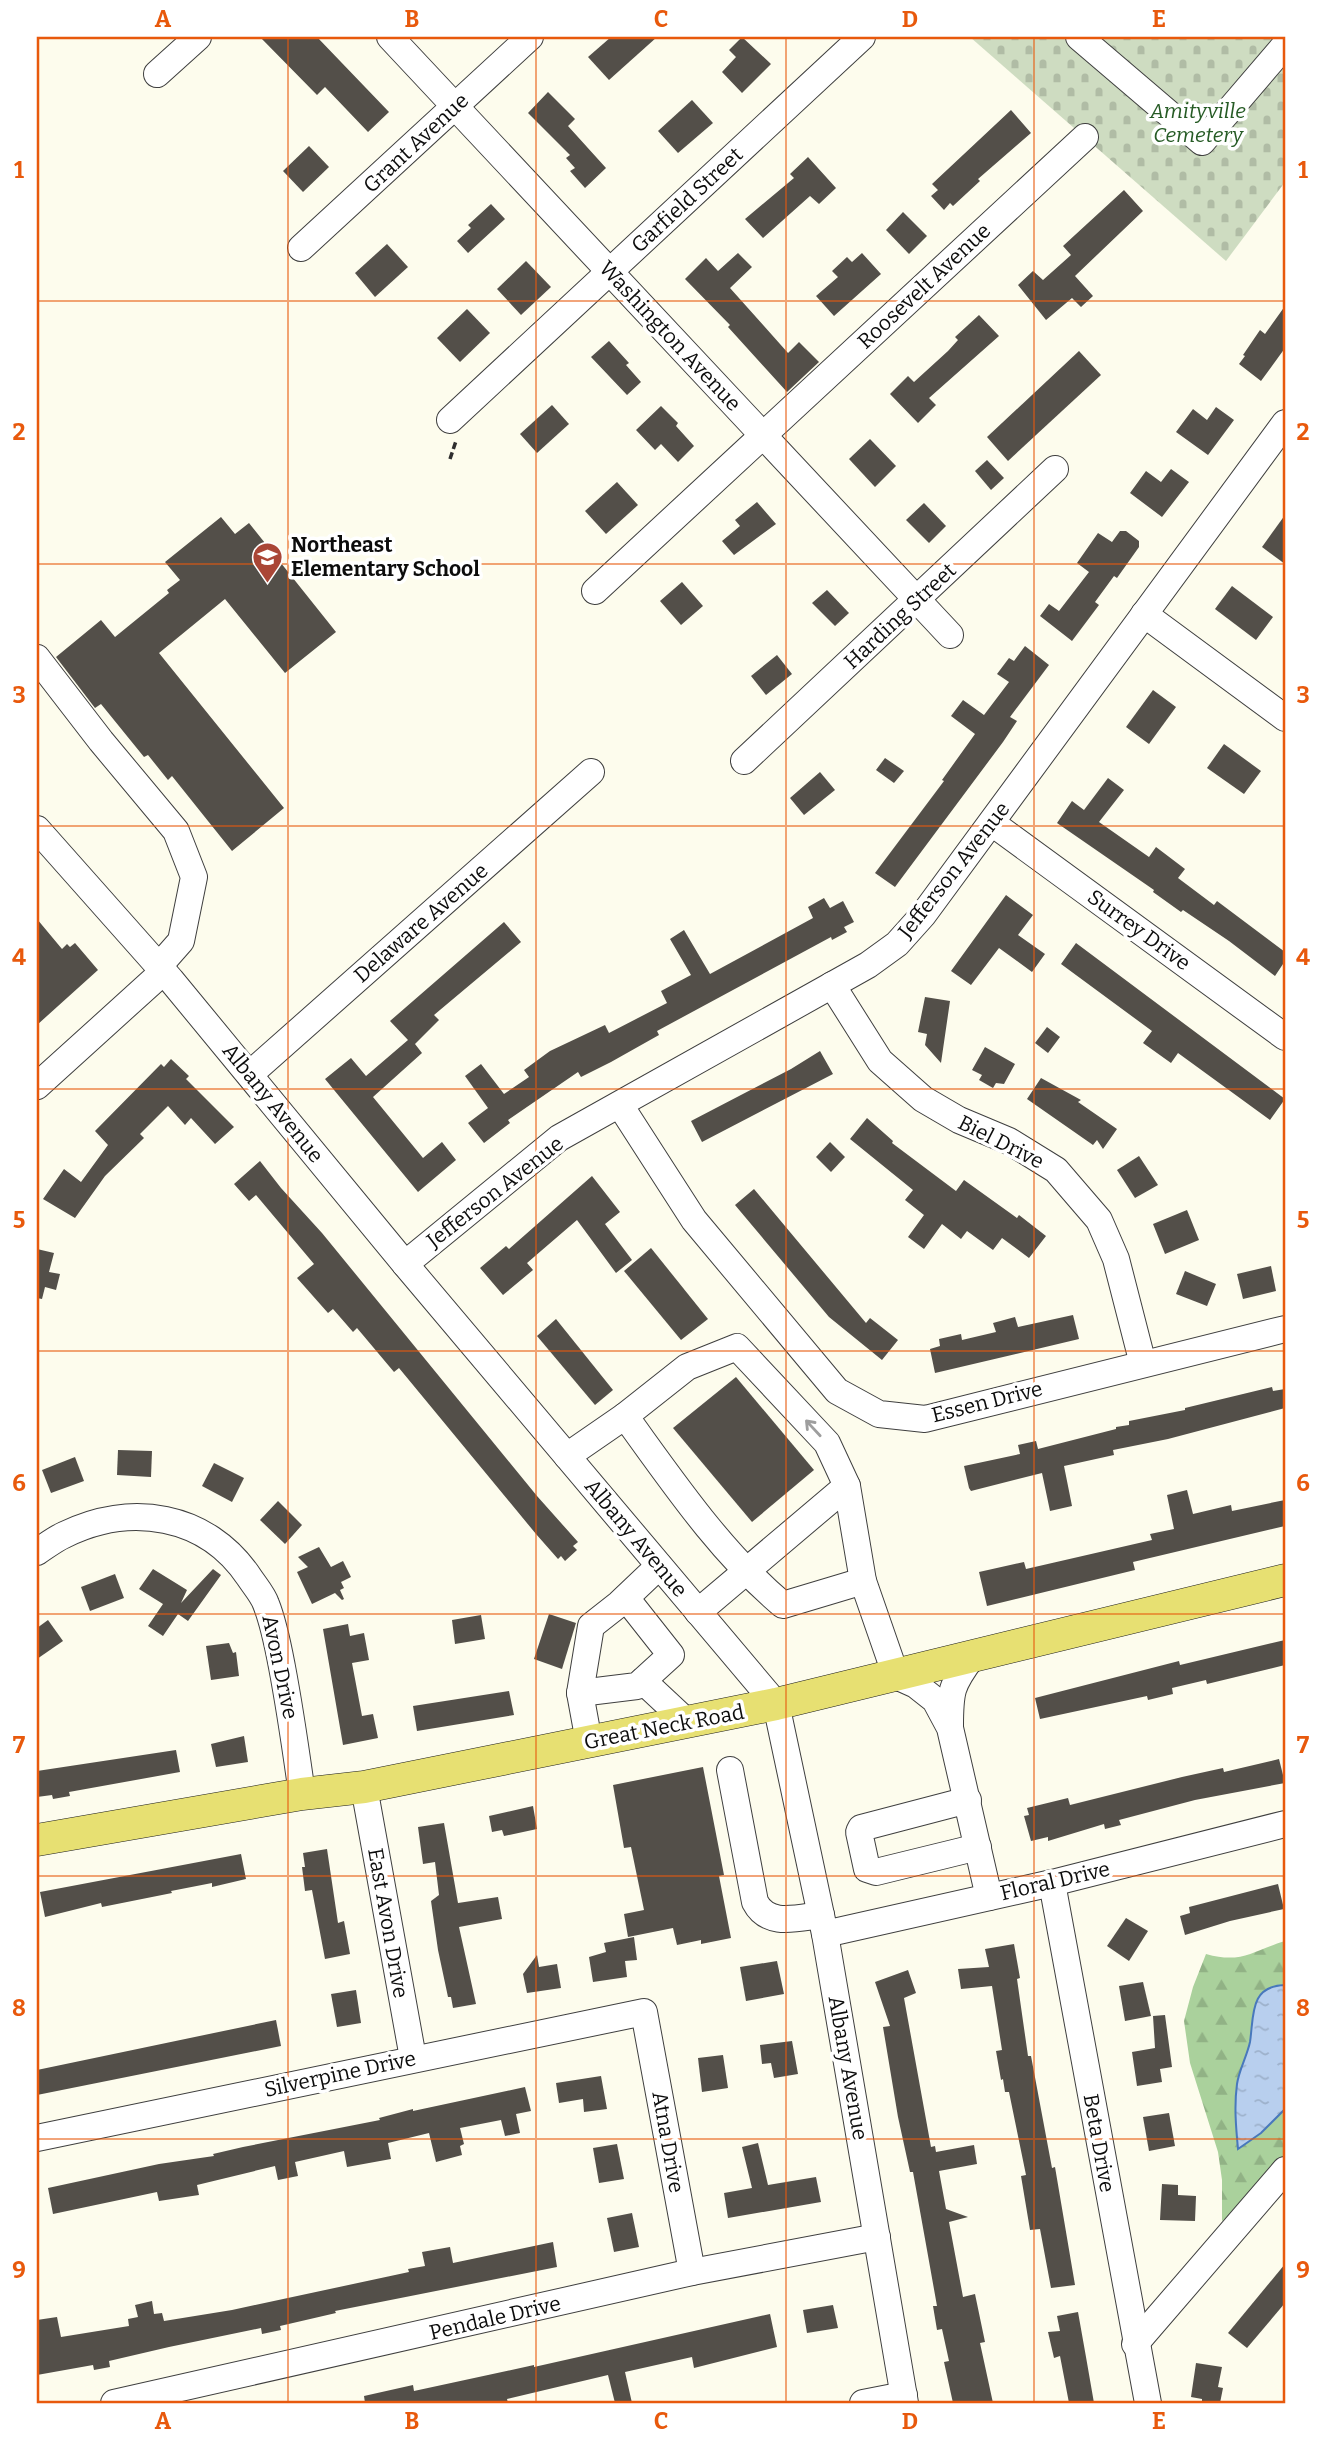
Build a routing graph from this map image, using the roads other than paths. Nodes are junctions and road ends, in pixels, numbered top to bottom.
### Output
1 (198, 37) edge
2 (390, 37) edge
3 (530, 37) edge
4 (862, 37) edge
5 (1079, 37) edge
6 (1285, 45) edge
7 (158, 74) dead end
8 (455, 107) junction
9 (1084, 137) dead end
10 (301, 248) dead end
11 (609, 272) junction
12 (450, 420) dead end
13 (1285, 423) edge
14 (763, 435) junction
15 (1055, 469) dead end
16 (595, 591) dead end
17 (917, 600) junction
18 (1143, 614) junction
19 (950, 635) dead end
20 (37, 659) edge
21 (1285, 718) edge
22 (744, 761) dead end
23 (592, 772) dead end
24 (992, 823) junction
25 (37, 829) edge
26 (162, 969) junction
27 (832, 985) junction
28 (1285, 1037) edge
29 (250, 1074) junction
30 (37, 1086) edge
31 (620, 1105) junction
32 (405, 1264) junction
33 (1285, 1329) edge
34 (1143, 1364) junction
35 (625, 1416) junction
36 (567, 1456) junction
37 (847, 1486) junction
38 (37, 1552) edge
39 (659, 1566) junction
40 (747, 1571) junction
41 (1285, 1580) edge
42 (863, 1581) junction
43 (626, 1598) junction
44 (698, 1612) junction
45 (971, 1657) junction
46 (896, 1676) junction
47 (643, 1681) junction
48 (580, 1693) junction
49 (776, 1704) junction
50 (687, 1722) junction
51 (950, 1728) junction
52 (589, 1742) junction
53 (730, 1770) dead end
54 (364, 1787) junction
55 (302, 1794) junction
56 (968, 1800) junction
57 (1285, 1824) edge
58 (37, 1840) edge
59 (978, 1847) junction
60 (1052, 1883) junction
61 (989, 1897) junction
62 (823, 1925) junction
63 (644, 2012) joint
64 (413, 2058) junction
65 (37, 2138) edge
66 (1285, 2170) edge
67 (877, 2237) junction
68 (692, 2272) junction
69 (1135, 2344) junction
70 (202, 2394) edge
71 (904, 2399) edge
72 (114, 2403) edge
73 (863, 2403) edge
74 (1147, 2403) edge

1 - 7 street
2 - 8 street, Washington Avenue
3 - 8 street, Grant Avenue
4 - 11 street, Garfield Street
5 - 6 street
8 - 10 street, Grant Avenue
8 - 11 street, Washington Avenue
9 - 14 street, Roosevelt Avenue
11 - 12 street, Garfield Street
11 - 14 street, Washington Avenue
13 - 18 street, Jefferson Avenue
14 - 16 street, Roosevelt Avenue
14 - 17 street, Washington Avenue
15 - 17 street, Harding Street
17 - 19 street, Washington Avenue
17 - 22 street, Harding Street
18 - 21 street
18 - 24 street, Jefferson Avenue
20 - 26 street
23 - 29 street, Delaware Avenue
24 - 27 street, Jefferson Avenue
24 - 28 street, Surrey Drive
25 - 26 street, Albany Avenue
26 - 29 street, Albany Avenue
26 - 30 street
27 - 31 street, Jefferson Avenue
27 - 34 street, Biel Drive
29 - 32 street, Albany Avenue
31 - 32 street, Jefferson Avenue
31 - 34 street, Essen Drive
32 - 36 street, Albany Avenue
33 - 34 street, Essen Drive
35 - 36 street
37 -> 35 street
35 - 40 street
36 - 39 street, Albany Avenue
37 - 40 street
37 - 42 street
38 - 55 street, Avon Drive
39 - 43 street
39 - 44 street, Albany Avenue
40 - 42 street
40 - 44 street
41 - 45 main road, Great Neck Road
42 - 46 street
43 - 47 street
43 - 48 street
44 - 49 street, Albany Avenue
45 - 46 main road, Great Neck Road
45 - 51 street
46 - 49 main road, Great Neck Road
46 - 51 street
47 - 48 street
47 - 50 street
48 - 52 street
49 - 50 main road, Great Neck Road
49 - 62 street, Albany Avenue
50 - 52 main road, Great Neck Road
51 - 56 street
52 - 54 main road, Great Neck Road
53 - 62 street, Floral Drive
54 - 55 main road, Great Neck Road
54 - 64 street, East Avon Drive
55 - 58 main road, Great Neck Road
56 - 59 street
56 - 59 street
57 - 60 street, Floral Drive
59 - 61 street
60 - 61 street, Floral Drive
60 - 69 street, Beta Drive
61 - 62 street, Floral Drive
62 - 67 street, Albany Avenue
63 - 64 street, Silverpine Drive
63 - 68 street, Atna Drive
64 - 65 street, Silverpine Drive
66 - 69 street
67 - 68 street, Pendale Drive
67 - 71 street, Albany Avenue
68 - 70 street, Pendale Drive
69 - 74 street, Beta Drive
70 - 72 street, Pendale Drive
71 - 73 street

